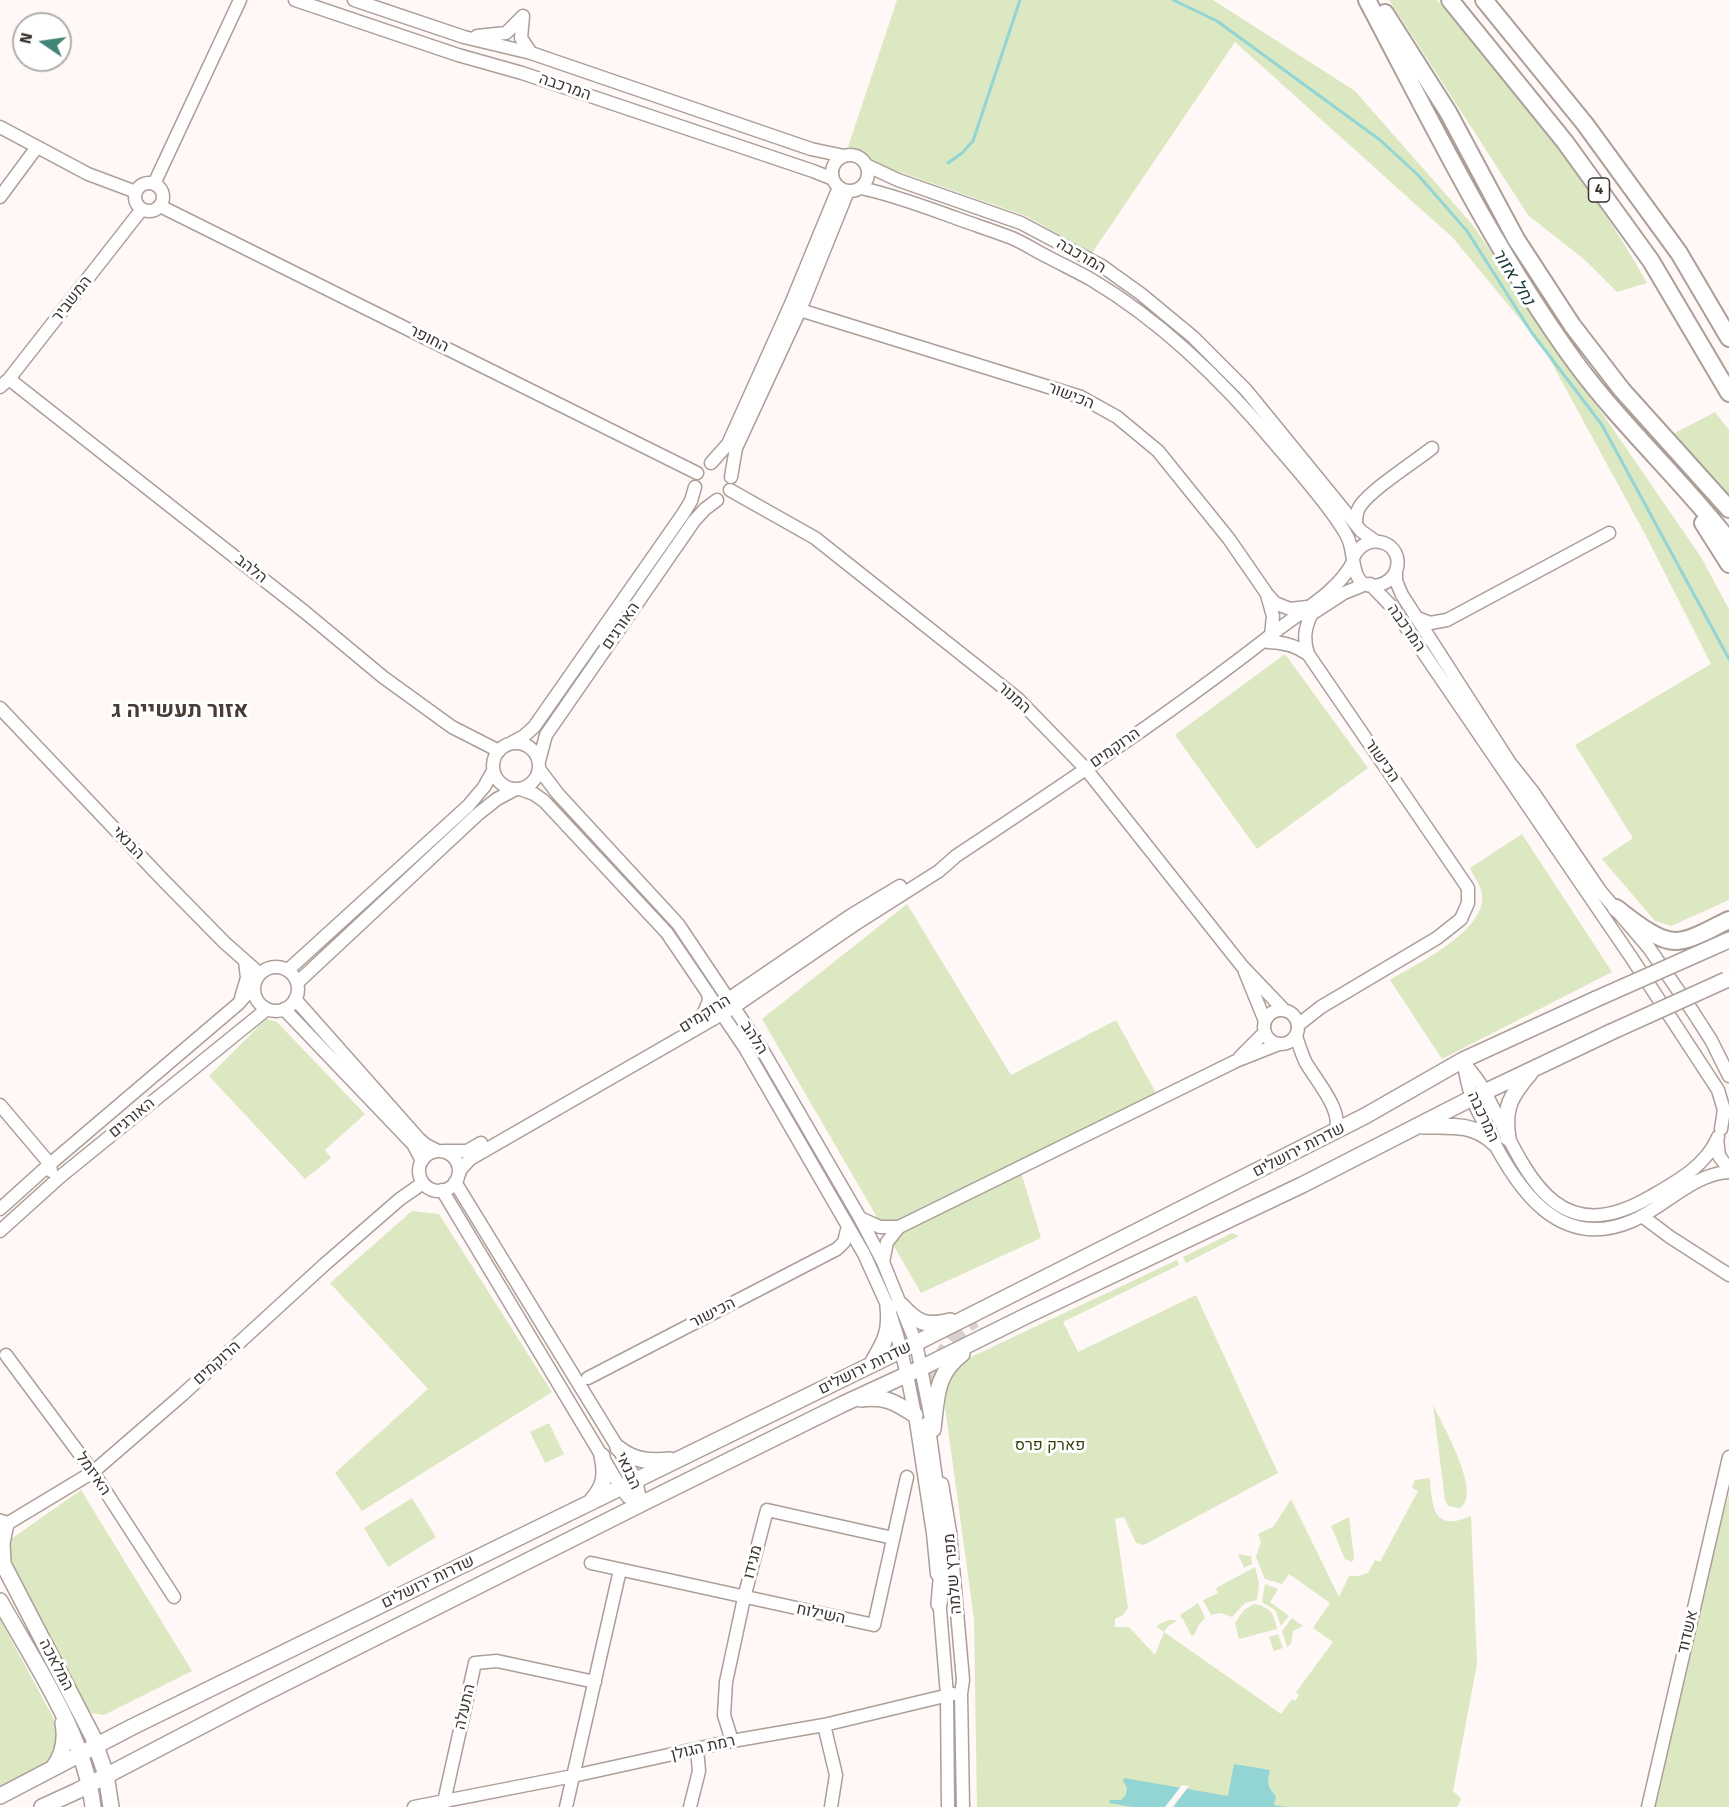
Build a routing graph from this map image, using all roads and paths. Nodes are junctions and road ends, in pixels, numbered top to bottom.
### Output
1 (240, 0) edge
2 (295, 0) edge
3 (354, 0) edge
4 (1367, 0) edge
5 (1376, 0) edge
6 (1450, 0) edge
7 (1484, 0) edge
8 (464, 37) junction
9 (531, 53) junction
10 (0, 127) edge
11 (37, 147) junction
12 (844, 156) junction
13 (868, 166) junction
14 (154, 184) junction
15 (840, 186) junction
16 (861, 188) junction
17 (136, 192) junction
18 (0, 197) edge
19 (160, 206) junction
20 (142, 209) junction
21 (800, 310) junction
22 (1729, 339) edge
23 (4, 383) edge
24 (1729, 393) edge
25 (1432, 448) dead end
26 (1657, 459) junction
27 (711, 464) junction
28 (697, 473) junction
29 (731, 477) junction
30 (696, 487) junction
31 (730, 490) junction
32 (1332, 495) junction
33 (1369, 496) junction
34 (717, 500) junction
35 (1729, 509) edge
36 (1356, 525) junction
37 (1609, 533) dead end
38 (1375, 541) junction
39 (1729, 541) edge
40 (1353, 560) junction
41 (1729, 564) edge
42 (1396, 570) junction
43 (1368, 584) junction
44 (1267, 594) junction
45 (1310, 610) junction
46 (1415, 617) junction
47 (1447, 620) junction
48 (1269, 639) junction
49 (1437, 651) junction
50 (1308, 654) junction
51 (0, 708) edge
52 (511, 743) junction
53 (499, 751) junction
54 (539, 765) junction
55 (1086, 769) junction
56 (493, 771) junction
57 (517, 789) junction
58 (1616, 908) junction
59 (1729, 920) edge
60 (1729, 940) edge
61 (245, 961) junction
62 (1242, 966) junction
63 (288, 970) junction
64 (260, 974) junction
65 (1728, 979) edge
66 (718, 982) junction
67 (297, 983) junction
68 (254, 987) junction
69 (707, 992) junction
70 (749, 992) junction
71 (295, 999) junction
72 (237, 1004) junction
73 (725, 1007) junction
74 (267, 1009) junction
75 (284, 1009) junction
76 (704, 1020) junction
77 (1293, 1021) junction
78 (1265, 1026) junction
79 (750, 1031) junction
80 (737, 1035) junction
81 (1282, 1044) junction
82 (1305, 1060) junction
83 (1463, 1060) junction
84 (1236, 1061) junction
85 (1535, 1068) junction
86 (1729, 1076) edge
87 (1478, 1095) junction
88 (0, 1105) edge
89 (1335, 1111) junction
90 (1365, 1116) junction
91 (1420, 1126) junction
92 (1723, 1129) edge
93 (1335, 1131) junction
94 (1501, 1140) junction
95 (441, 1151) junction
96 (422, 1161) junction
97 (45, 1168) junction
98 (1729, 1170) edge
99 (457, 1179) junction
100 (423, 1183) junction
101 (46, 1189) junction
102 (442, 1190) junction
103 (0, 1209) edge
104 (1642, 1216) junction
105 (860, 1218) junction
106 (848, 1226) junction
107 (899, 1227) junction
108 (0, 1231) edge
109 (837, 1250) junction
110 (864, 1254) junction
111 (883, 1262) junction
112 (1729, 1275) edge
113 (894, 1306) junction
114 (979, 1314) junction
115 (985, 1336) junction
116 (916, 1343) junction
117 (900, 1351) junction
118 (6, 1355) dead end
119 (871, 1365) junction
120 (921, 1368) junction
121 (572, 1372) junction
122 (907, 1375) junction
123 (588, 1378) junction
124 (585, 1394) junction
125 (843, 1404) junction
126 (925, 1423) junction
127 (618, 1448) junction
128 (602, 1456) junction
129 (1729, 1457) edge
130 (681, 1459) junction
131 (93, 1472) junction
132 (907, 1478) dead end
133 (636, 1480) junction
134 (621, 1488) junction
135 (641, 1504) junction
136 (585, 1506) junction
137 (2, 1524) edge
138 (893, 1538) junction
139 (1, 1560) edge
140 (591, 1563) dead end
141 (620, 1570) junction
142 (174, 1598) dead end
143 (744, 1598) junction
144 (0, 1601) edge
145 (939, 1604) joint
146 (595, 1682) junction
147 (961, 1694) junction
148 (947, 1695) junction
149 (59, 1708) junction
150 (84, 1716) junction
151 (824, 1725) junction
152 (132, 1727) junction
153 (732, 1741) junction
154 (96, 1745) junction
155 (697, 1749) junction
156 (80, 1753) junction
157 (51, 1771) junction
158 (106, 1775) junction
159 (573, 1776) junction
160 (90, 1785) junction
161 (0, 1796) edge
162 (444, 1804) edge
163 (42, 1807) edge
164 (93, 1807) edge
165 (111, 1807) edge
166 (414, 1807) edge
167 (566, 1807) edge
168 (690, 1807) edge
169 (831, 1807) edge
170 (948, 1807) edge
171 (963, 1807) edge
172 (1648, 1807) edge

1 - 14 street
2 - 15 street, המרכבה
3 - 8 street, המרכבה
4 - 26 highway
5 - 35 highway
6 - 24 highway, 4
7 - 22 highway, 4
8 - 9 street, המרכבה
8 - 9 street
9 - 12 street, המרכבה
10 - 11 street
11 - 17 street
11 - 18 street
12 - 13 street
12 - 15 street
13 - 16 street
13 - 32 street, המרכבה
14 - 17 street
14 - 19 street
15 - 16 street
15 - 21 street
15 - 27 street
16 - 40 street, המרכבה
17 - 20 street
19 - 20 street
19 - 28 street, החופר
20 - 23 street, המשביר
21 - 29 street
21 - 44 street, הכישור
23 - 53 street, הלהב
25 - 33 street
26 - 39 highway
26 - 41 highway
27 - 28 street
27 - 29 street
28 - 30 street
29 - 31 street
30 - 34 street
30 - 52 street, האורגים
31 - 34 street
31 - 55 street, המנור
32 - 33 street
32 - 36 street, המרכבה
33 - 36 street
34 - 54 street, האורגים
36 - 38 street, המרכבה
37 - 47 street
38 - 40 street
38 - 42 street
40 - 43 street
40 - 45 street, הרוקמים
42 - 43 street
42 - 46 street, המרכבה
43 - 45 street, הרוקמים
43 - 92 street, המרכבה
44 - 45 street, הכישור
44 - 48 street, הכישור
45 - 48 street, הרוקמים
45 - 50 street
46 - 47 street
46 - 49 street, המרכבה
47 - 49 street
48 - 50 street
48 - 55 street, הרוקמים
49 - 58 street, המרכבה
50 - 77 street, הכישור
51 - 61 street, הבנאי
52 - 53 street
52 - 54 street
53 - 56 street
54 - 57 street
54 - 66 street, הלהב
55 - 62 street, המנור
55 - 70 street, הרוקמים
56 - 57 street
56 - 63 street
57 - 67 street
57 - 69 street, הלהב
58 - 59 highway
58 - 86 street, המרכבה
60 - 83 main road, שדרות ירושלים, bridge
61 - 64 street, הבנאי
61 - 72 street
62 - 77 street, המנור
62 - 78 street, המנור
63 - 64 street
63 - 67 street
64 - 68 street
65 - 85 main road, שדרות ירושלים, bridge
66 - 70 street
66 - 73 street, הלהב
67 - 71 street
68 - 72 street, האורגים
68 - 74 street
69 - 73 street, הלהב
69 - 76 street
70 - 73 street, הרוקמים
70 - 79 street
71 - 75 street
71 - 95 street
72 - 97 street, האורגים
73 - 76 street, הרוקמים
73 - 79 street, הלהב
73 - 80 street, הלהב
74 - 75 street
74 - 101 street, האורגים
75 - 96 street
76 - 80 street
76 - 95 street, הרוקמים
76 - 99 street, הרוקמים
77 - 78 street
77 - 81 street
77 - 82 street, המנור
78 - 81 street, המנור
78 - 84 street
79 - 105 street, הלהב
80 - 106 street, הלהב
81 - 82 street, המנור
81 - 84 street
82 - 89 street, המנור
83 - 87 street, המרכבה
83 - 90 main road, שדרות ירושלים
84 - 107 street
85 - 87 main road, שדרות ירושלים
85 - 94 main road
87 - 91 main road, שדרות ירושלים
87 - 94 street, המרכבה
88 - 97 street
89 - 90 street
89 - 93 street
90 - 93 main road, שדרות ירושלים
91 - 94 main road
91 - 115 main road, שדרות ירושלים
92 - 94 street, המרכבה
92 - 98 street
93 - 114 main road, שדרות ירושלים
94 - 104 street, המרכבה
95 - 96 street
95 - 99 street
96 - 100 street
97 - 101 street
97 - 103 street, האורגים
98 - 104 street, המרכבה
99 - 102 street
99 - 121 street, הבנאי
100 - 102 street
100 - 131 street, הרוקמים
101 - 108 street, האורגים
102 - 128 street, הבנאי
104 - 112 street
105 - 107 street
105 - 111 street, הלהב
106 - 109 street
106 - 110 street, הלהב
107 - 111 street
109 - 110 street
109 - 123 street, הכישור
110 - 113 street, הלהב
111 - 113 street, הלהב
113 - 114 main road
113 - 116 street, הלהב
113 - 117 street, הלהב
113 - 119 main road
114 - 116 main road, שדרות ירושלים
115 - 120 main road, שדרות ירושלים
115 - 126 main road
116 - 117 main road, שדרות ירושלים
116 - 120 street, מפרץ שלמה
117 - 119 main road, שדרות ירושלים
117 - 122 street, מפרץ שלמה
118 - 131 street, האיזמל
119 - 130 main road, שדרות ירושלים
120 - 122 main road, שדרות ירושלים
120 - 126 street, מפרץ שלמה
121 - 123 street
121 - 124 street, הבנאי
122 - 125 main road, שדרות ירושלים
122 - 126 street, מפרץ שלמה
123 - 124 street
124 - 127 street, הבנאי
125 - 126 main road
125 - 135 main road, שדרות ירושלים
126 - 145 main road
126 - 147 street, מפרץ שלמה
127 - 130 main road
127 - 133 street, הבנאי
128 - 134 street, הבנאי
128 - 136 main road
129 - 172 street, אשדוד
130 - 133 main road, שדרות ירושלים
131 - 137 street, הרוקמים
131 - 142 street, האיזמל
132 - 138 street, השילוח
133 - 134 main road, שדרות ירושלים
133 - 135 street, הבנאי
134 - 135 street, הבנאי
134 - 136 main road, שדרות ירושלים
135 - 158 main road, שדרות ירושלים
136 - 152 main road, שדרות ירושלים
137 - 139 main road
138 - 143 street, מגידו
138 - 143 street, השילוח
139 - 150 main road, המלאכה
140 - 141 street, השילוח
141 - 143 street, השילוח
141 - 146 street
143 - 153 street, מגידו
144 - 149 main road, המלאכה
145 - 148 street, מפרץ שלמה
146 - 159 street
146 - 162 street, התעלה
147 - 148 street, רמת הגולן
147 - 171 street, מפרץ שלמה
148 - 151 street, רמת הגולן
148 - 170 street, מפרץ שלמה
149 - 156 main road, המלאכה
149 - 157 main road
150 - 152 main road
150 - 154 main road, המלאכה
151 - 153 street, רמת הגולן
151 - 169 street
152 - 154 main road, שדרות ירושלים
153 - 155 street, רמת הגולן
154 - 156 main road, שדרות ירושלים
154 - 158 main road, המלאכה
155 - 159 street, רמת הגולן
155 - 168 street
156 - 157 main road, שדרות ירושלים
156 - 160 main road, המלאכה
157 - 161 main road, שדרות ירושלים
158 - 160 main road, שדרות ירושלים
158 - 165 main road, המלאכה
159 - 162 street, רמת הגולן
159 - 167 street
160 - 163 main road, שדרות ירושלים
160 - 164 main road, המלאכה
162 - 166 street, רמת הגולן

